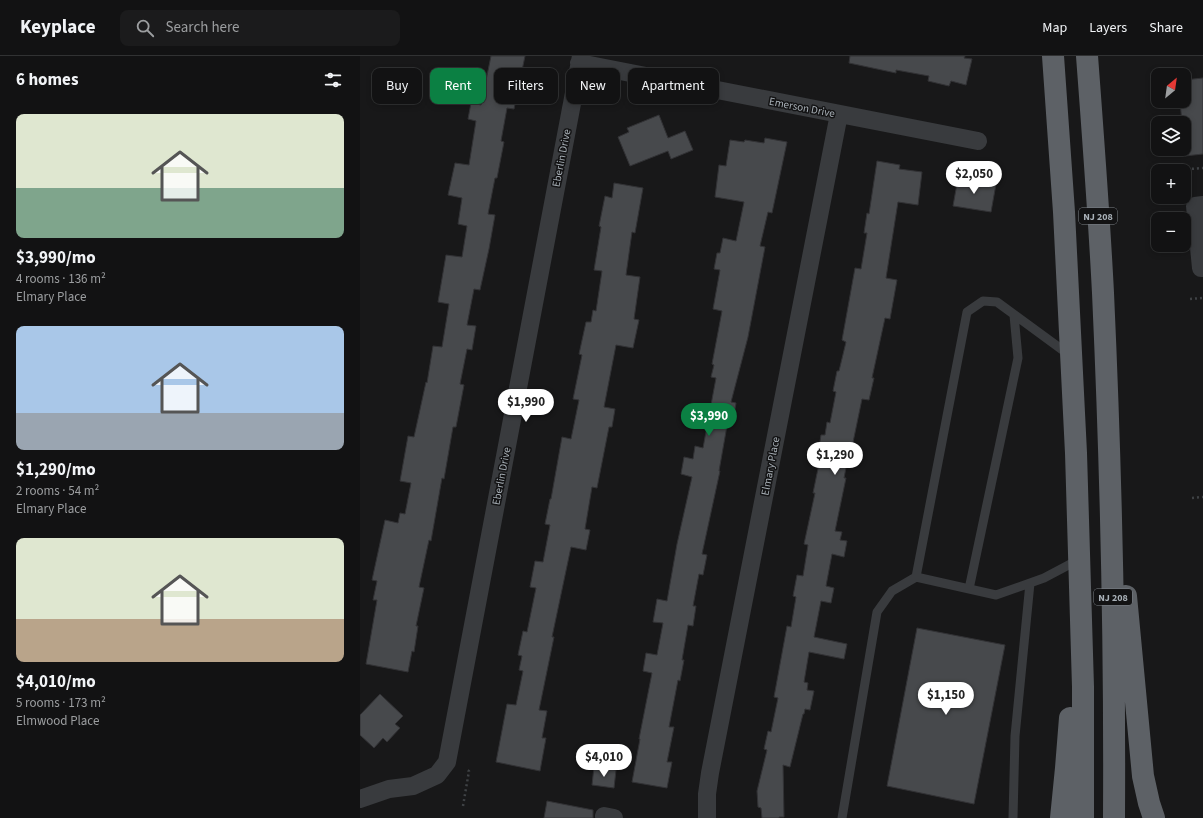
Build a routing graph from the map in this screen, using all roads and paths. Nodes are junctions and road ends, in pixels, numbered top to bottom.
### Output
1 (1053, 56) edge
2 (1087, 56) edge
3 (580, 60) edge
4 (839, 114) junction
5 (978, 141) dead end
6 (1203, 168) edge
7 (1191, 169) edge
8 (1203, 205) edge
9 (1203, 268) edge
10 (1203, 298) edge
11 (1190, 299) dead end
12 (1014, 315) junction
13 (1070, 356) junction
14 (1106, 375) junction
15 (1203, 497) edge
16 (1192, 498) dead end
17 (1080, 565) junction
18 (916, 577) junction
19 (1030, 583) junction
20 (969, 589) junction
21 (465, 769) dead end
22 (360, 799) edge
23 (463, 806) dead end
24 (707, 818) edge
25 (842, 818) edge
26 (1014, 818) edge
27 (1060, 818) edge
28 (1084, 818) edge
29 (1114, 818) edge
30 (1154, 818) edge

1 - 13 highway, NJ 208
2 - 14 highway, NJ 208
3 - 4 street, Emerson Drive
3 - 22 street, Eberlin Drive
4 - 5 street, Emerson Drive
4 - 24 street, Elmary Place
6 - 7 path
8 - 9 street
10 - 11 path
12 - 13 lane
12 - 18 lane
12 - 20 lane
13 - 17 highway, NJ 208
14 - 29 highway, NJ 208
14 - 30 highway
15 - 16 path
17 - 19 lane
17 - 27 highway
17 - 28 highway, NJ 208
18 - 20 lane
18 - 25 lane
19 - 20 lane
19 - 26 lane
21 - 23 path

